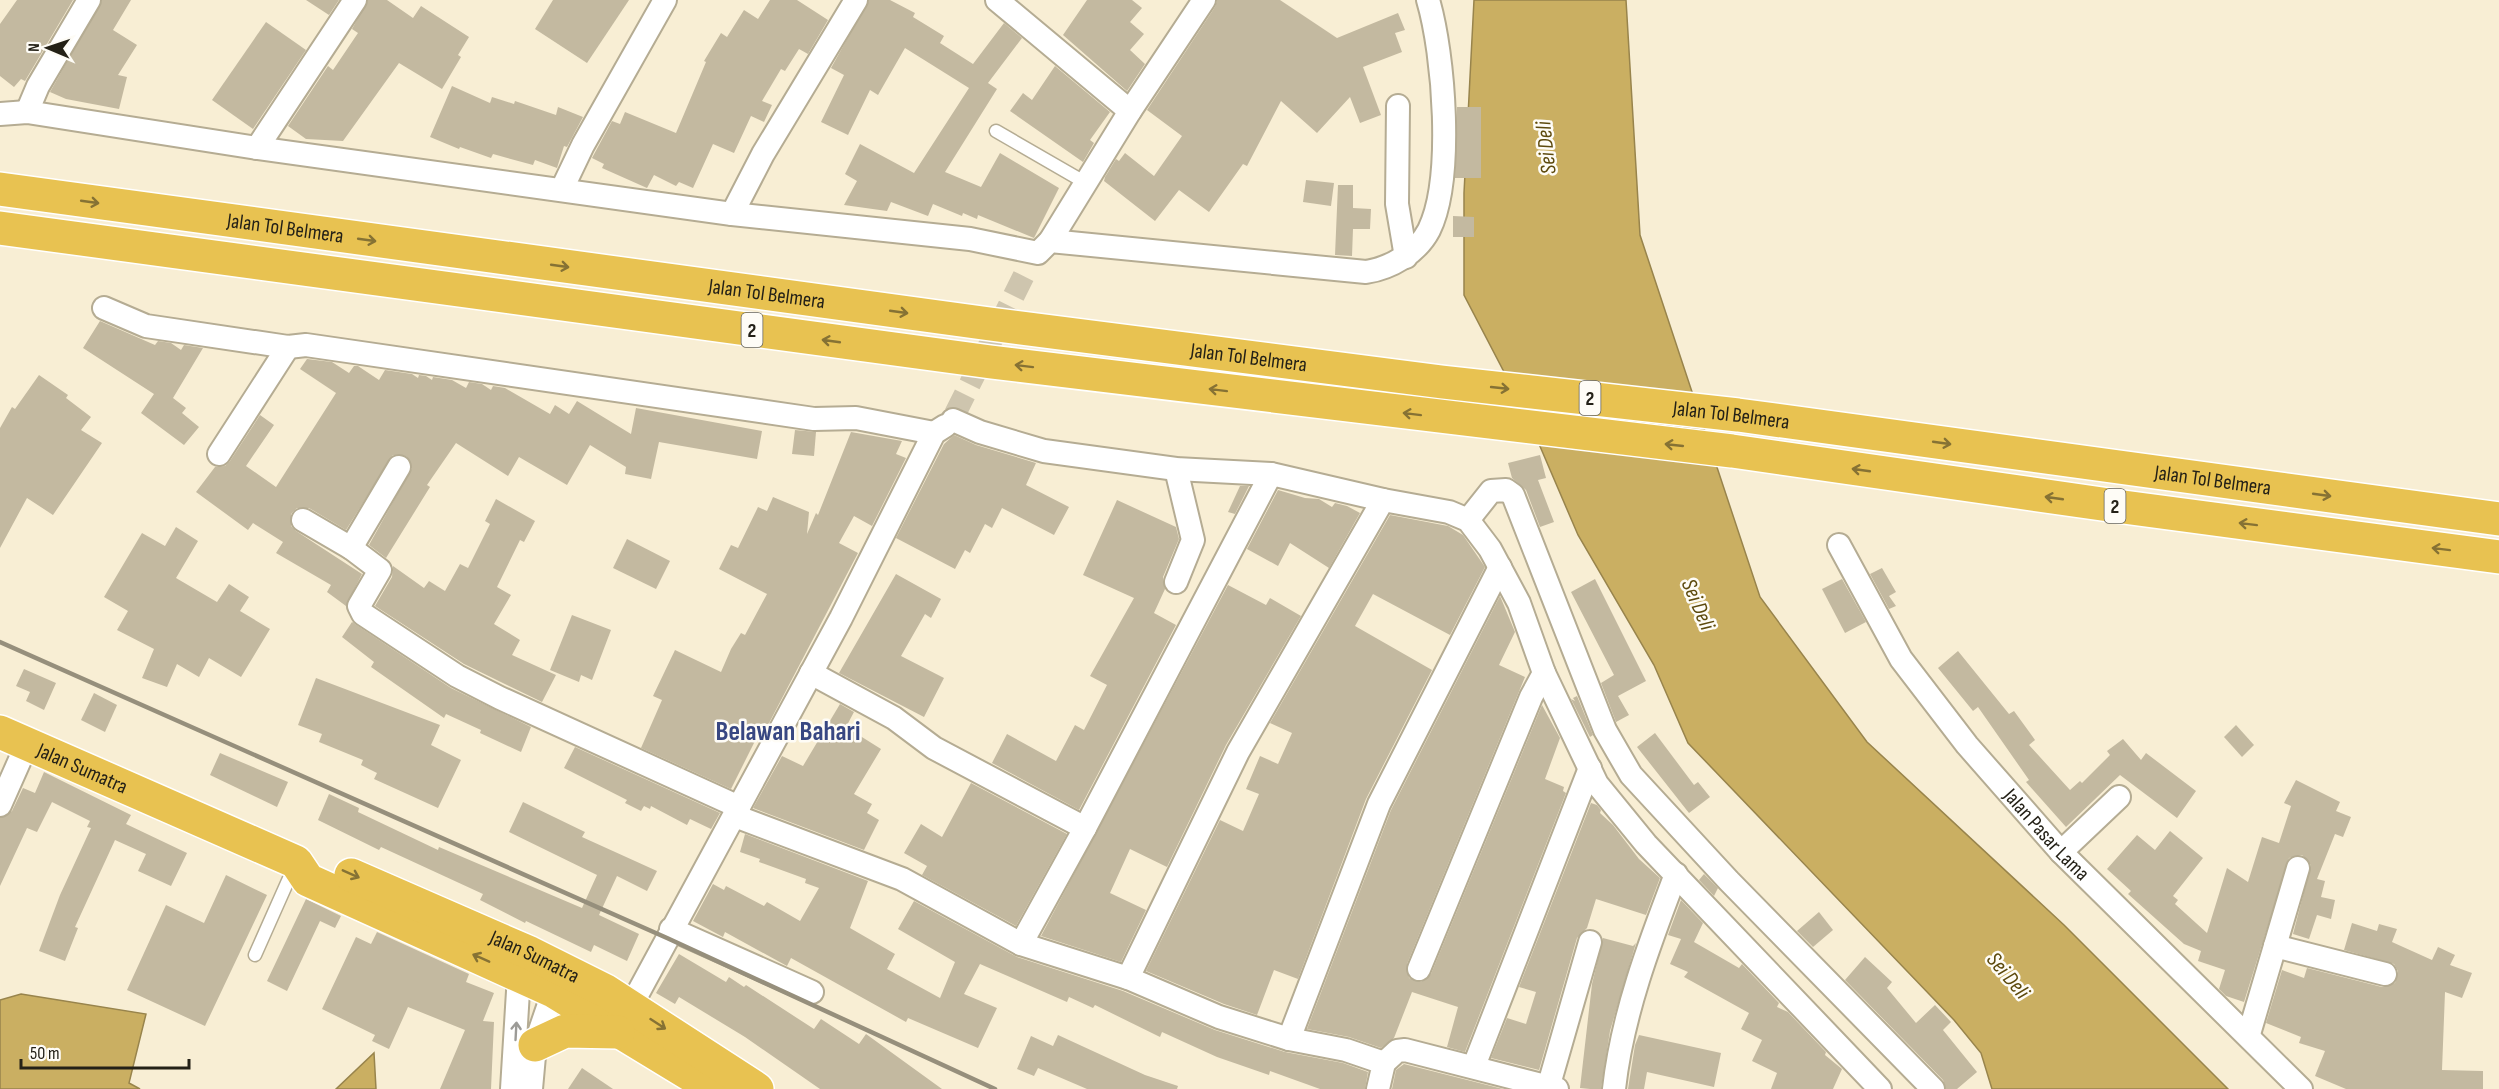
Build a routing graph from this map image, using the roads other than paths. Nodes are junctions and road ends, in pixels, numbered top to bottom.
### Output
1 (89, 0) edge
2 (355, 0) edge
3 (665, 0) edge
4 (856, 0) edge
5 (997, 0) edge
6 (1204, 0) edge
7 (1428, 0) edge
8 (1398, 106) dead end
9 (1130, 111) junction
10 (27, 112) junction
11 (0, 114) edge
12 (996, 131) dead end
13 (257, 148) junction
14 (1086, 183) junction
15 (0, 189) edge
16 (562, 189) junction
17 (732, 214) junction
18 (0, 228) edge
19 (1039, 254) junction
20 (1406, 257) junction
21 (104, 308) dead end
22 (288, 347) junction
23 (934, 434) junction
24 (219, 454) dead end
25 (399, 467) dead end
26 (1176, 470) junction
27 (1271, 474) junction
28 (1383, 500) junction
29 (2499, 519) edge
30 (303, 520) dead end
31 (1468, 520) junction
32 (1839, 545) dead end
33 (351, 548) junction
34 (2499, 557) edge
35 (1500, 567) junction
36 (1176, 582) dead end
37 (811, 673) junction
38 (1544, 673) junction
39 (13, 738) edge
40 (1590, 768) junction
41 (2119, 797) dead end
42 (0, 805) edge
43 (737, 811) junction
44 (1085, 828) junction
45 (2061, 852) junction
46 (296, 862) junction
47 (2298, 868) dead end
48 (1676, 874) junction
49 (671, 929) junction
50 (1590, 942) dead end
51 (1021, 944) junction
52 (2275, 946) junction
53 (255, 955) dead end
54 (525, 964) junction
55 (1419, 969) dead end
56 (2385, 974) dead end
57 (1128, 978) junction
58 (557, 980) junction
59 (812, 992) dead end
60 (626, 1019) junction
61 (2248, 1034) junction
62 (1289, 1039) junction
63 (535, 1045) junction
64 (1384, 1063) junction
65 (1474, 1066) junction
66 (1552, 1088) edge
67 (512, 1089) edge
68 (531, 1089) edge
69 (714, 1089) edge
70 (758, 1089) edge
71 (1378, 1089) edge
72 (1614, 1089) edge
73 (1880, 1089) edge
74 (1934, 1089) edge
75 (2301, 1089) edge

1 - 10 street
2 - 13 street
3 - 16 street
4 - 17 street
5 - 9 street
6 - 9 street
7 - 20 street
8 - 20 street
9 - 14 street
10 - 11 street
10 - 13 street
12 - 14 lane
13 - 16 street
14 - 19 street
15 -> 29 highway, Jalan Tol Belmera / 2
16 - 17 street
17 - 19 street
34 -> 18 highway, Jalan Tol Belmera / 2
19 - 20 street
21 - 22 street
22 - 23 street
22 - 24 street
23 - 26 street
23 - 37 street
25 - 33 street
26 - 27 street
26 - 36 street
27 - 28 street
27 - 44 street
28 - 31 street
28 - 57 street
30 - 33 street
31 - 35 street
31 - 74 street
32 - 45 street, Jalan Pasar Lama
33 - 43 street
35 - 38 street
35 - 62 street
37 - 43 street
37 - 44 street
38 - 40 street
38 - 55 street
39 - 42 street
39 - 46 highway, Jalan Sumatra
40 - 48 street
40 - 65 street
41 - 45 street
43 - 49 street
43 - 51 street
44 - 51 street
45 - 61 street, Jalan Pasar Lama
46 - 53 lane
46 - 54 highway, Jalan Sumatra
47 - 52 street
48 - 72 street
48 - 73 street
49 - 59 street
49 - 60 street
50 - 66 street
51 - 57 street
52 - 56 street
52 - 61 street
54 - 58 highway, Jalan Sumatra
67 -> 54 street
57 - 62 street
58 - 60 highway, Jalan Sumatra
58 - 63 street
60 - 63 highway
60 - 69 highway, Jalan Sumatra
60 -> 70 highway, Jalan Sumatra
61 - 75 street, Jalan Pasar Lama
62 - 64 street
63 - 68 street
64 - 65 street
64 - 71 street
65 - 66 street

